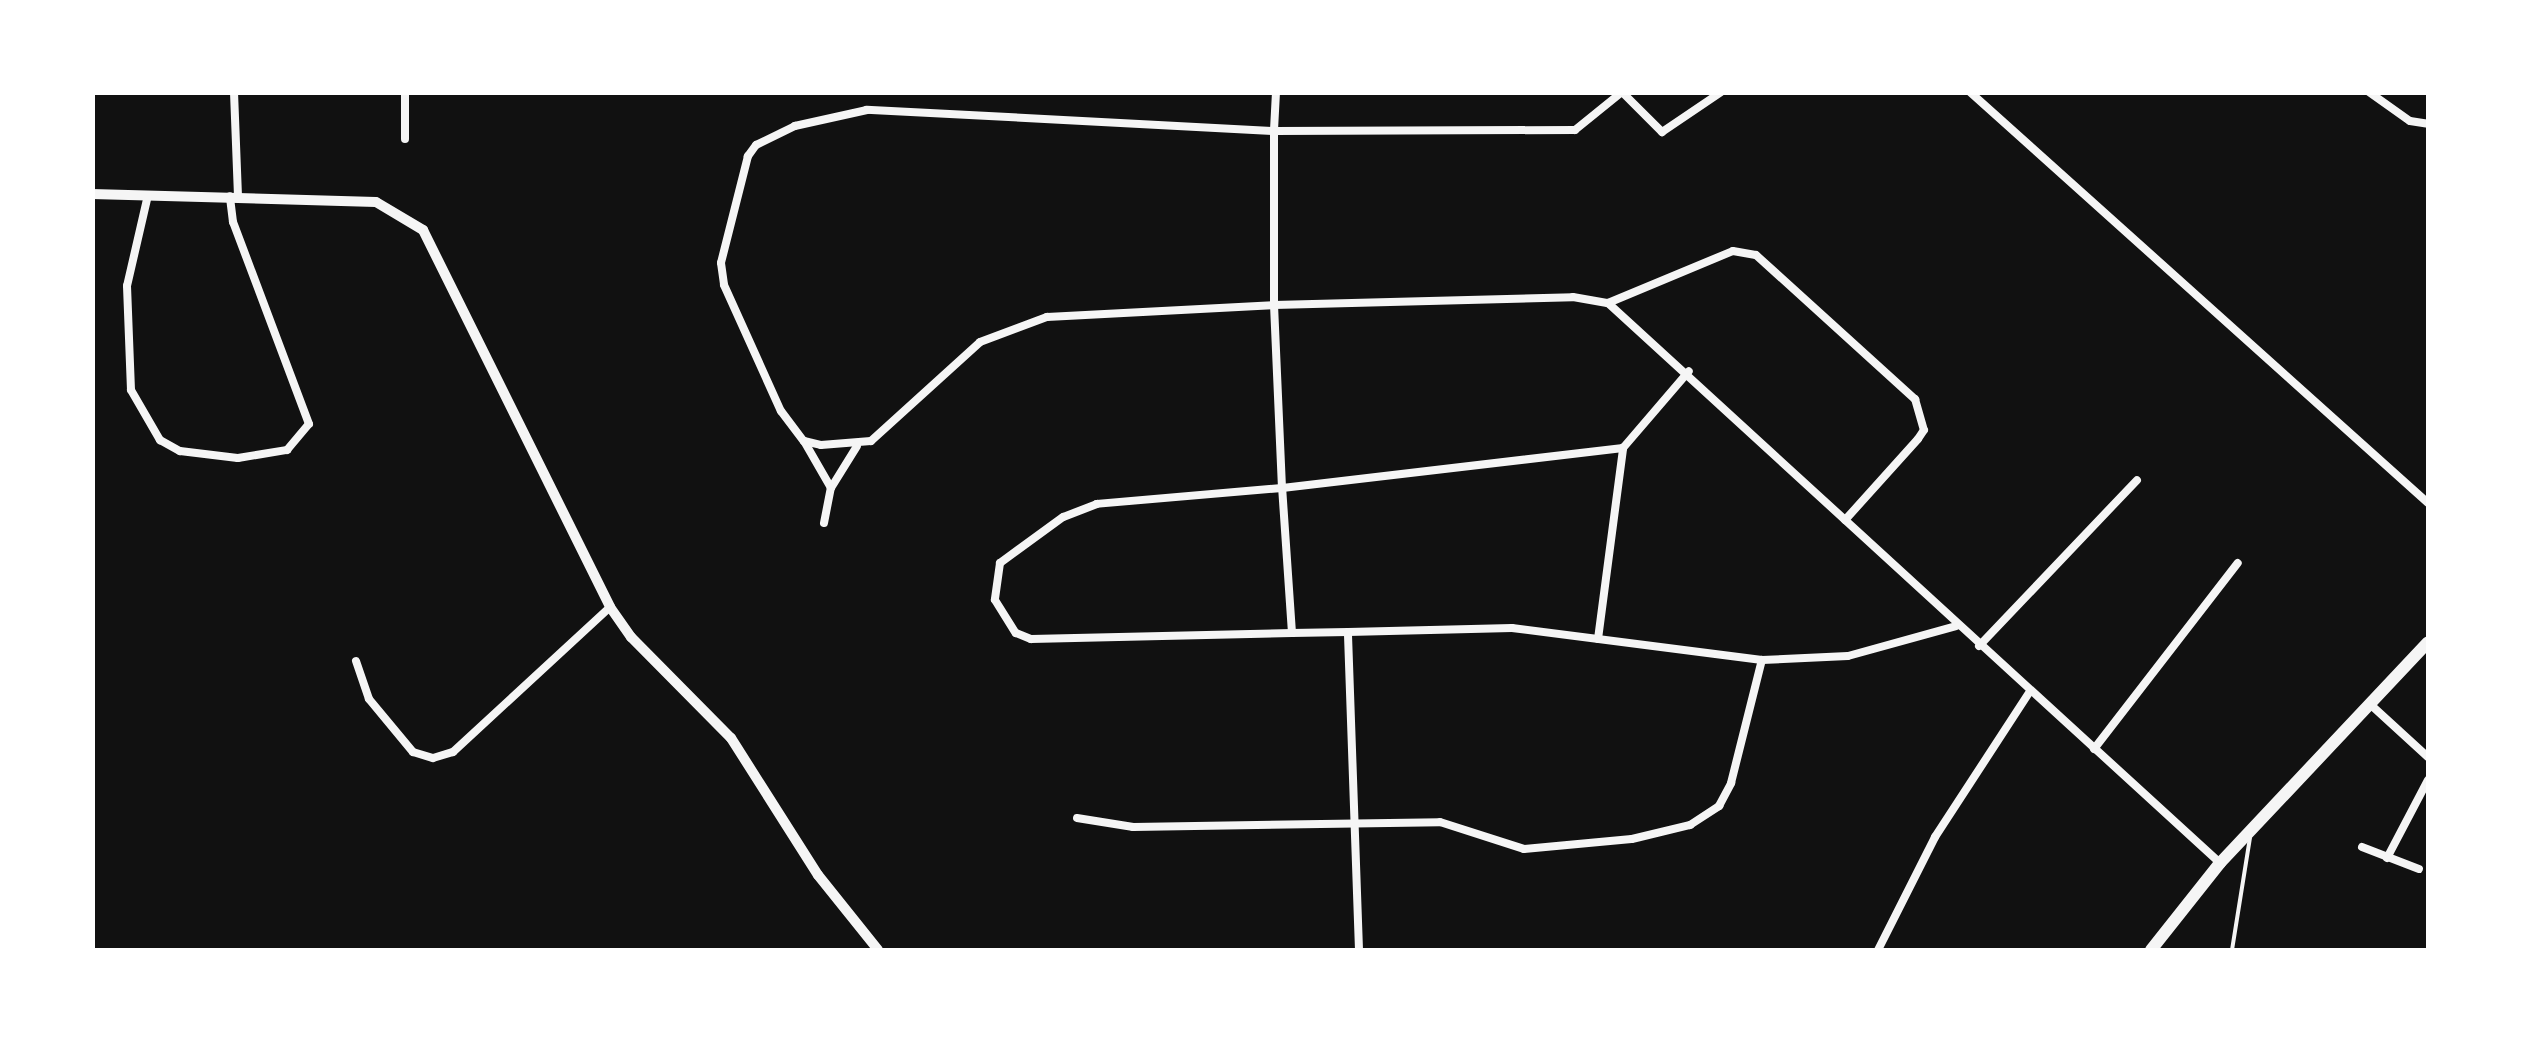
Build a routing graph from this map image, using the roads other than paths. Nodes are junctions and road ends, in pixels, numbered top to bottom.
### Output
1 (234, 92) edge
2 (405, 92) edge
3 (1276, 92) edge
4 (1720, 92) edge
5 (1970, 92) edge
6 (2370, 92) edge
7 (1623, 93) edge
8 (2428, 124) edge
9 (1274, 132) junction
10 (405, 139) dead end
11 (92, 194) edge
12 (148, 195) junction
13 (234, 196) junction
14 (1608, 303) junction
15 (1274, 305) junction
16 (1689, 371) junction
17 (804, 440) junction
18 (857, 446) junction
19 (1622, 448) junction
20 (2137, 480) dead end
21 (832, 488) junction
22 (1282, 488) junction
23 (2428, 503) edge
24 (1845, 520) junction
25 (824, 523) dead end
26 (2238, 563) dead end
27 (610, 607) junction
28 (1956, 626) junction
29 (1348, 632) junction
30 (1292, 633) junction
31 (1598, 639) junction
32 (2428, 642) edge
33 (1978, 646) junction
34 (356, 660) dead end
35 (1762, 660) junction
36 (2029, 693) junction
37 (2371, 705) junction
38 (2094, 749) junction
39 (2428, 757) edge
40 (2428, 780) edge
41 (1077, 818) dead end
42 (1356, 824) junction
43 (2252, 830) junction
44 (2362, 847) dead end
45 (2387, 858) junction
46 (2220, 862) junction
47 (2419, 870) dead end
48 (878, 950) edge
49 (1359, 950) edge
50 (1878, 950) edge
51 (2152, 950) edge
52 (2232, 950) edge

1 - 13 street
2 - 10 street
3 - 9 street
4 - 7 street
5 - 23 street
6 - 8 street
7 - 9 street
9 - 15 street
9 - 17 street
11 - 12 street
12 - 13 street
12 - 13 street
13 - 27 street
14 - 15 street
14 - 16 street
14 - 24 street
15 - 18 street
15 - 22 street
16 - 19 street
16 - 24 street
17 - 18 street
17 - 21 street
18 - 21 street
19 - 22 street
19 - 31 street
20 - 33 street
21 - 25 street
22 - 30 street
22 - 30 street
24 - 28 street
26 - 38 street
27 - 34 street
27 - 48 street
28 - 33 street
28 - 35 street
29 - 30 street
29 - 31 street
29 - 42 street
31 - 35 street
32 - 37 main road
33 - 36 street
35 - 42 street
36 - 38 street
36 - 50 street
37 - 39 street
37 - 43 main road
38 - 46 street
40 - 45 street
41 - 42 street
42 - 49 street
43 - 46 main road
43 - 52 lane
44 - 45 street
45 - 47 street
46 - 51 main road

